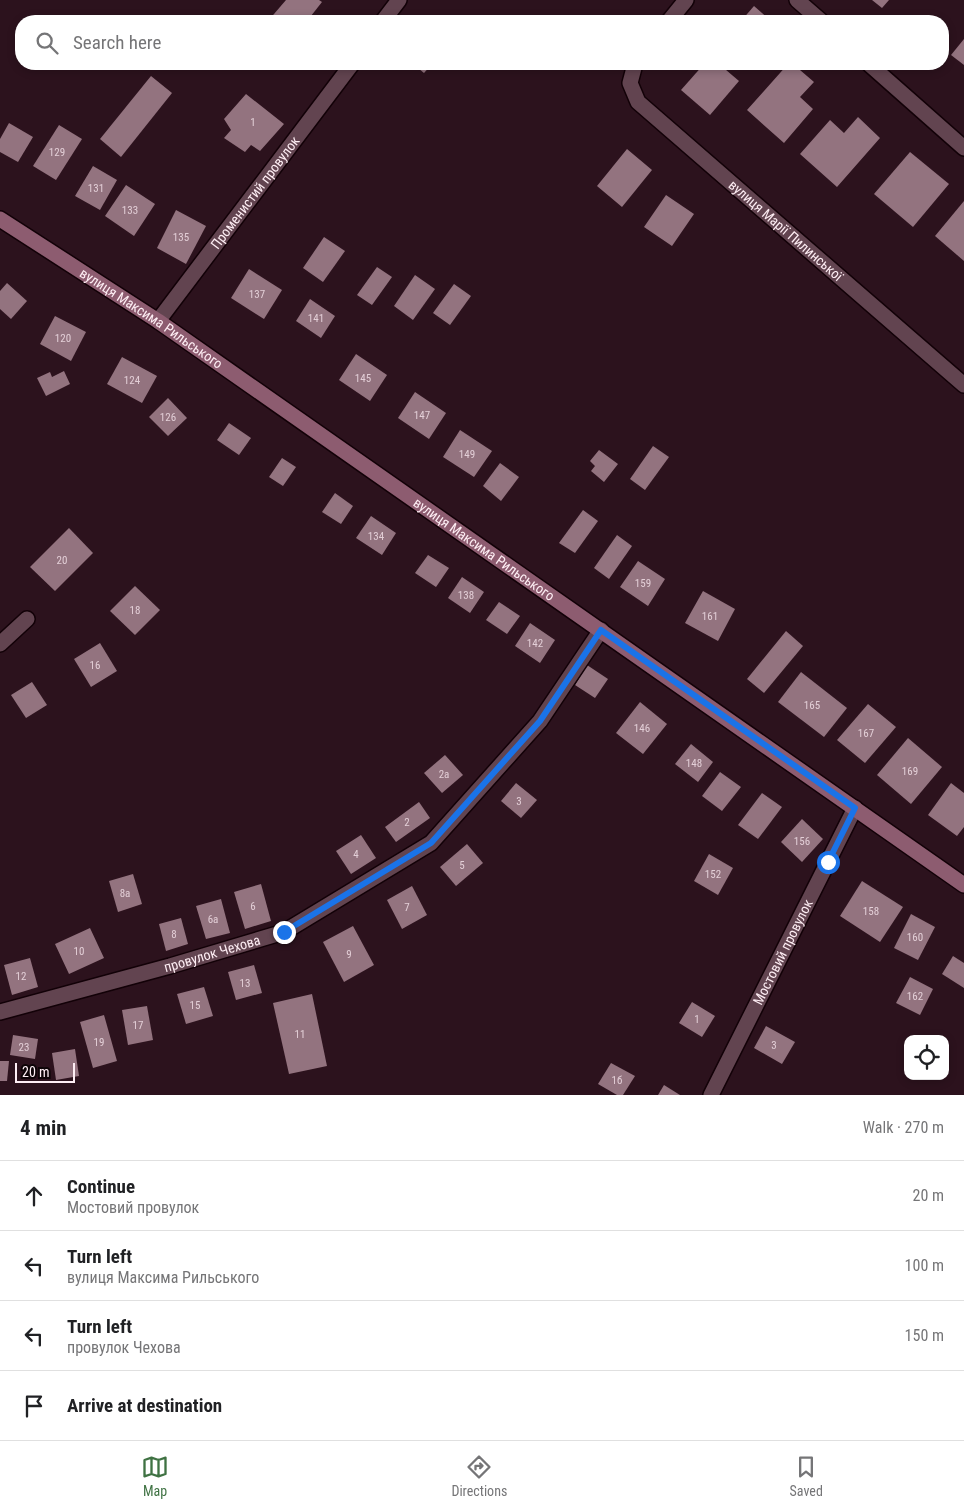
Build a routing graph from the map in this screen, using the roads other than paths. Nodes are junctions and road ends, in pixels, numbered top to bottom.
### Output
1 (399, 0) edge
2 (686, 0) edge
3 (797, 0) edge
4 (388, 15) edge
5 (674, 15) edge
6 (814, 15) edge
7 (347, 70) edge
8 (633, 70) edge
9 (876, 70) edge
10 (964, 148) edge
11 (0, 219) edge
12 (158, 321) junction
13 (964, 386) edge
14 (27, 618) dead end
15 (601, 630) junction
16 (0, 644) edge
17 (855, 808) junction
18 (964, 885) edge
19 (0, 1012) edge
20 (711, 1095) edge

1 - 4 street
2 - 5 street
3 - 6 street
7 - 12 street, Променистий провулок
8 - 13 street, вулиця Марії Пилинської
9 - 10 street
11 - 12 main road, вулиця Максима Рильського
12 - 15 main road, вулиця Максима Рильського
14 - 16 street
15 - 17 main road, вулиця Максима Рильського
15 - 19 street, провулок Чехова
17 - 18 main road, вулиця Максима Рильського
17 - 20 street, Мостовий провулок

